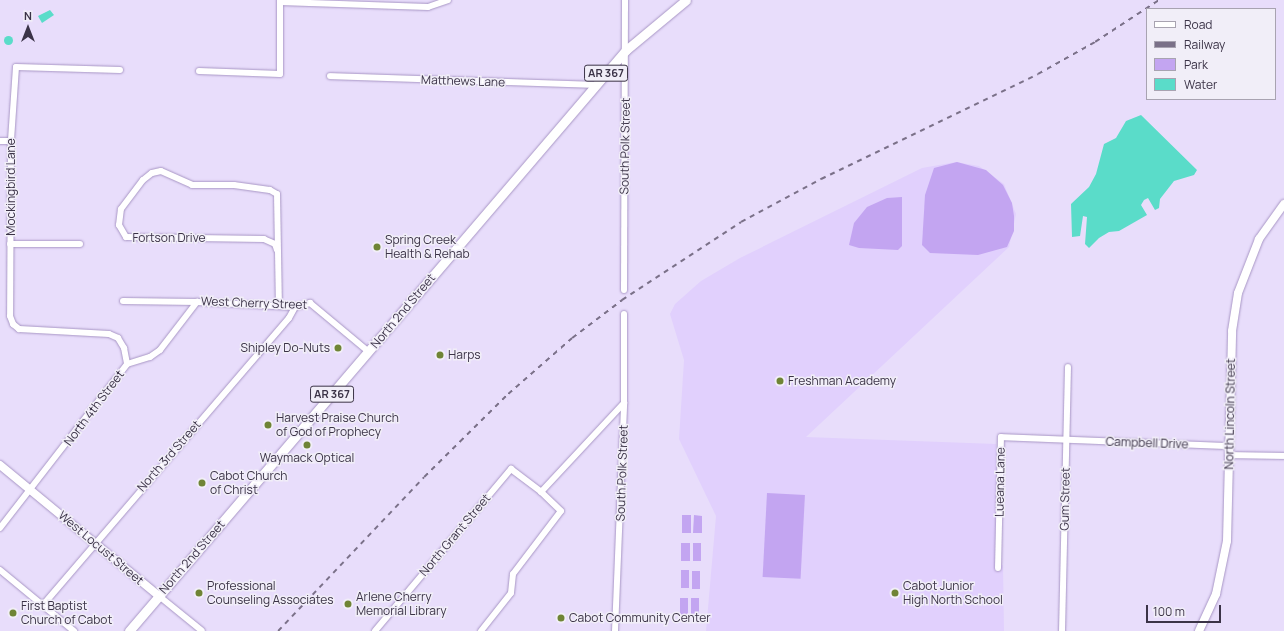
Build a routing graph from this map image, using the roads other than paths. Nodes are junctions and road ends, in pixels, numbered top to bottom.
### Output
1 (448, 0) edge
2 (625, 0) edge
3 (686, 0) edge
4 (280, 1) edge
5 (626, 50) junction
6 (120, 70) dead end
7 (199, 71) dead end
8 (330, 76) dead end
9 (595, 85) junction
10 (0, 140) edge
11 (11, 141) junction
12 (1284, 204) edge
13 (279, 228) junction
14 (264, 239) junction
15 (10, 244) junction
16 (80, 244) dead end
17 (278, 250) junction
18 (624, 290) dead end
19 (123, 301) dead end
20 (197, 302) junction
21 (279, 305) junction
22 (295, 307) junction
23 (624, 314) dead end
24 (369, 352) junction
25 (127, 364) junction
26 (1068, 367) dead end
27 (624, 403) junction
28 (1066, 440) junction
29 (1229, 446) junction
30 (1228, 455) junction
31 (1284, 456) edge
32 (0, 465) edge
33 (30, 490) junction
34 (541, 492) junction
35 (0, 528) edge
36 (95, 542) junction
37 (998, 568) dead end
38 (0, 570) edge
39 (159, 596) junction
40 (43, 605) junction
41 (74, 631) edge
42 (129, 631) edge
43 (202, 631) edge
44 (375, 631) edge
45 (481, 631) edge
46 (615, 631) edge
47 (1062, 631) edge
48 (1198, 631) edge

1 - 4 street
2 - 5 street, South Polk Street
3 - 5 main road, North 2nd Street / AR 367
4 - 7 street
5 - 9 main road, North 2nd Street / AR 367
5 - 18 street, South Polk Street
6 - 11 street, Mockingbird Lane
8 - 9 street, Matthews Lane
9 - 24 main road, North 2nd Street / AR 367
10 - 11 street
11 - 15 street, Mockingbird Lane
12 - 29 street, North Lincoln Street
13 - 14 street
13 - 14 street, Fortson Drive
13 - 17 street, Fortson Drive
14 - 17 street
15 - 16 street
15 - 25 street, Mockingbird Lane
17 - 21 street, Fortson Drive
19 - 20 street, West Cherry Street
20 - 21 street, West Cherry Street
20 - 25 street, North 4th Street
21 - 22 street, West Cherry Street
22 - 24 street, West Cherry Street
22 - 36 street, North 3rd Street
23 - 27 street, South Polk Street
24 - 39 main road, North 2nd Street / AR 367
25 - 33 street, North 4th Street
26 - 28 street, Gum Street
27 - 34 street
27 - 46 street, South Polk Street
28 - 29 street, Campbell Drive
28 - 37 street, Lueana Lane
28 - 47 street, Gum Street
29 - 30 street, North Lincoln Street
30 - 31 street
30 - 48 street, North Lincoln Street
32 - 33 street, West Locust Street
33 - 35 street, North 4th Street
33 - 36 street, West Locust Street
34 - 44 street, North Grant Street
34 - 45 street
36 - 39 street, West Locust Street
36 - 40 street, North 3rd Street
38 - 40 street
39 - 42 main road, North 2nd Street / AR 367
39 - 43 street, West Locust Street
40 - 41 street

